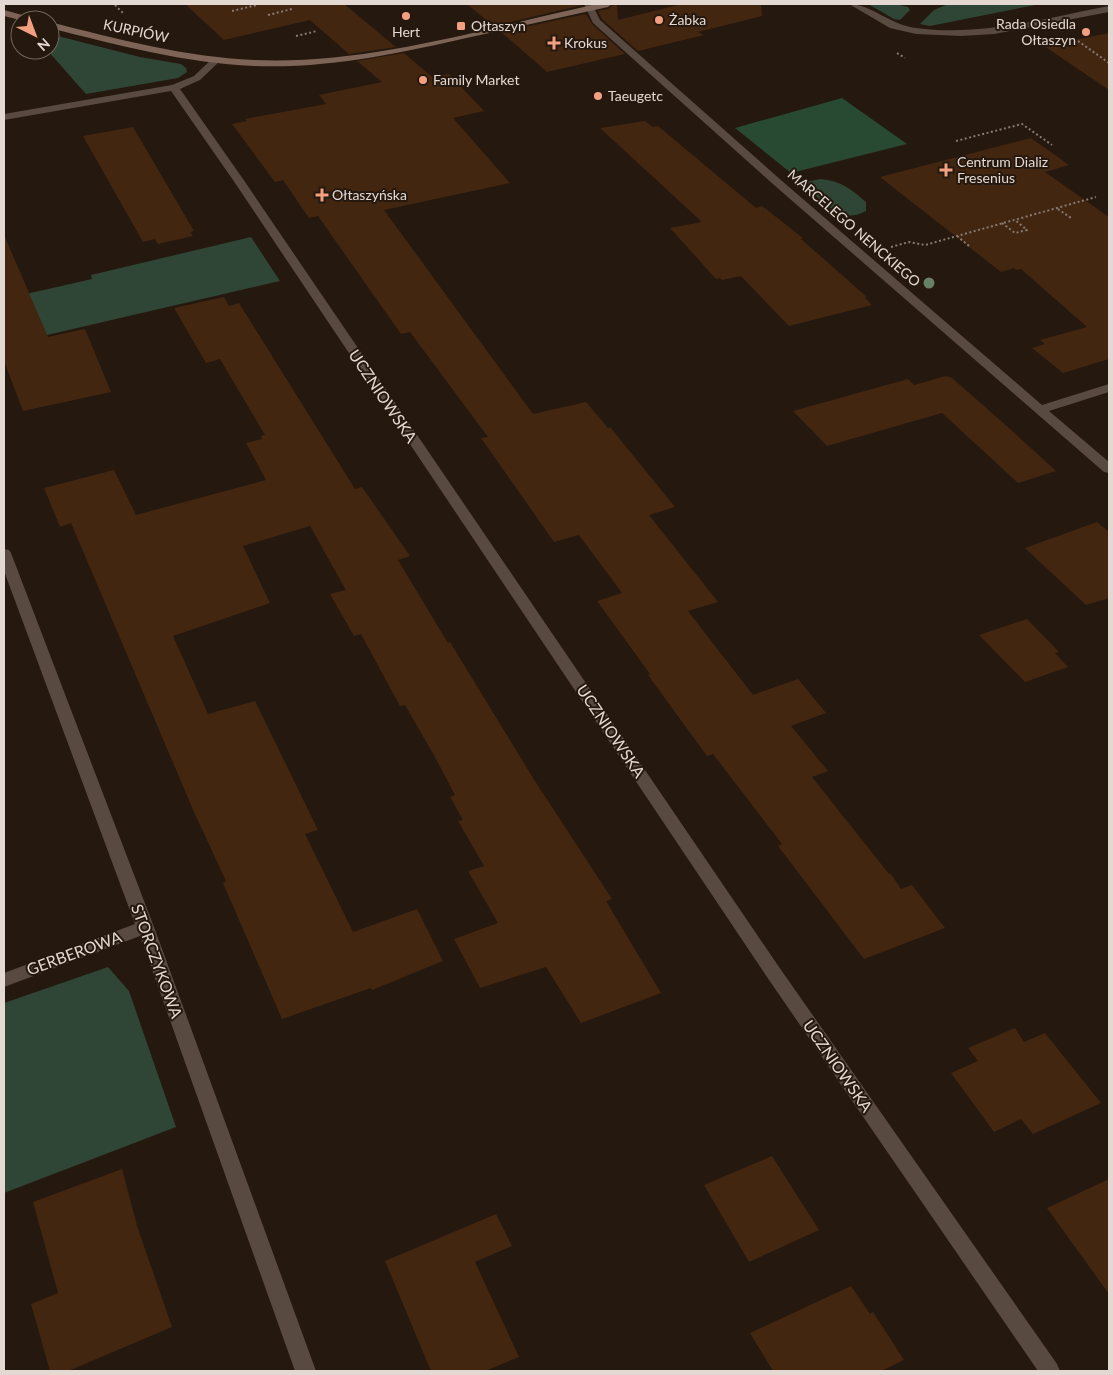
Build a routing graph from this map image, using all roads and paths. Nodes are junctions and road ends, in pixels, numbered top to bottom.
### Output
1 (608, 4) edge
2 (854, 4) edge
3 (115, 5) dead end
4 (257, 5) dead end
5 (589, 6) edge
6 (292, 9) dead end
7 (1109, 9) edge
8 (232, 11) dead end
9 (124, 14) dead end
10 (268, 15) dead end
11 (60, 27) edge
12 (317, 31) dead end
13 (293, 37) dead end
14 (216, 60) junction
15 (174, 88) junction
16 (4, 117) edge
17 (956, 141) dead end
18 (1052, 145) dead end
19 (1096, 197) dead end
20 (1058, 208) junction
21 (1071, 218) dead end
22 (1015, 220) junction
23 (1002, 224) junction
24 (956, 236) junction
25 (969, 246) dead end
26 (886, 248) dead end
27 (1109, 388) edge
28 (1041, 409) junction
29 (1109, 469) edge
30 (4, 553) edge
31 (145, 927) junction
32 (4, 980) edge
33 (306, 1371) edge
34 (1050, 1371) edge

1 - 5 street, KURPIÓW
2 - 7 street
3 - 9 path
4 - 8 path
5 - 14 street, KURPIÓW
5 - 28 street, MARCELEGO NENCKIEGO
6 - 10 path
11 - 14 street, KURPIÓW
12 - 13 path
14 - 15 street
15 - 16 street
15 - 34 street, UCZNIOWSKA
17 - 18 path
19 - 20 path
20 - 21 path
20 - 22 path
22 - 23 path
22 - 23 path
23 - 24 path
24 - 25 path
24 - 26 path
27 - 28 street
28 - 29 street, MARCELEGO NENCKIEGO
30 - 31 street, STORCZYKOWA
31 - 32 street, GERBEROWA
31 - 33 street, STORCZYKOWA

